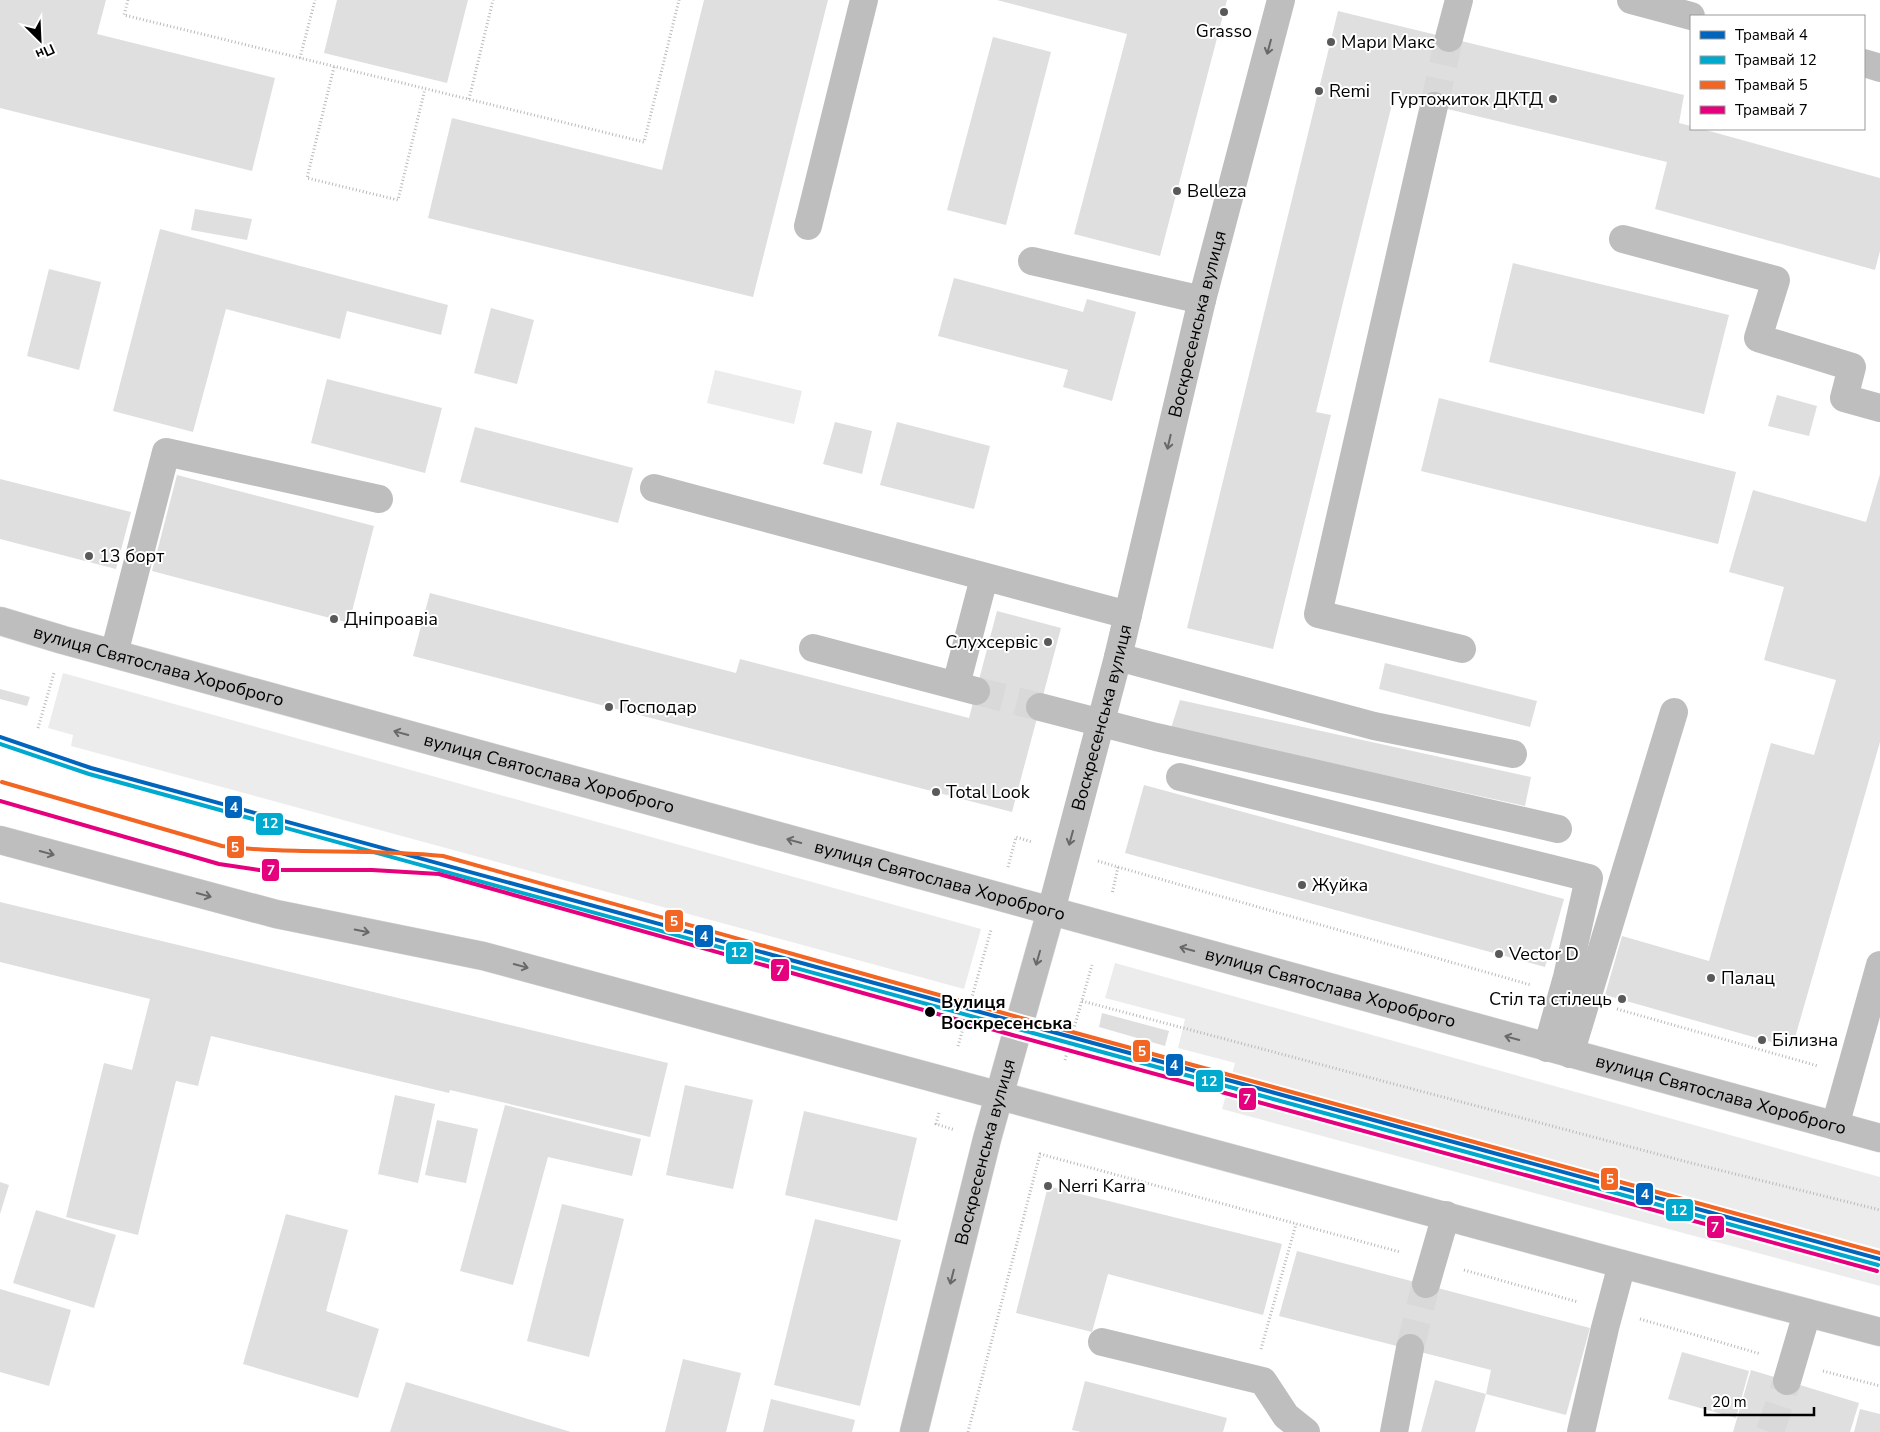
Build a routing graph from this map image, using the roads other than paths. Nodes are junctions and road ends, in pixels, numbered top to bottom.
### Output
1 (864, 0) edge
2 (1281, 0) edge
3 (1458, 0) edge
4 (1631, 0) edge
5 (1690, 16) edge
6 (1449, 38) tunnel mouth
7 (1865, 63) edge
8 (1880, 68) edge
9 (1434, 106) tunnel mouth
10 (808, 226) dead end
11 (1623, 238) dead end
12 (1032, 261) dead end
13 (1202, 300) junction
14 (1880, 408) edge
15 (654, 488) dead end
16 (379, 499) dead end
17 (984, 578) junction
18 (1128, 615) junction
19 (0, 621) edge
20 (813, 648) dead end
21 (1462, 649) dead end
22 (114, 654) junction
23 (1118, 657) junction
24 (1040, 707) tunnel mouth
25 (1674, 712) dead end
26 (1101, 722) junction
27 (1513, 754) dead end
28 (1180, 777) dead end
29 (1558, 829) dead end
30 (0, 840) edge
31 (1051, 912) junction
32 (1879, 971) edge
33 (1574, 997) junction
34 (1558, 1051) junction
35 (999, 1094) junction
36 (1835, 1126) junction
37 (1880, 1138) edge
38 (1446, 1216) junction
39 (1622, 1264) junction
40 (1426, 1284) tunnel mouth
41 (1807, 1313) junction
42 (1880, 1332) edge
43 (1102, 1342) dead end
44 (1410, 1348) tunnel mouth
45 (1786, 1381) tunnel mouth
46 (914, 1432) edge
47 (1306, 1432) edge
48 (1394, 1432) edge
49 (1581, 1432) edge

1 - 10 main road
2 -> 13 main road, Воскресенська вулиця
3 - 6 main road
4 - 5 main road
7 - 8 main road
9 - 21 main road
11 - 14 main road
12 - 13 main road
13 -> 18 main road, Воскресенська вулиця
15 - 17 main road
16 - 22 main road
17 - 18 main road
17 - 20 main road
18 - 23 main road, Воскресенська вулиця
19 - 22 main road, вулиця Святослава Хороброго
31 -> 22 main road, вулиця Святослава Хороброго
23 - 26 main road, Воскресенська вулиця
23 - 27 main road
24 - 26 main road
25 - 33 main road
26 - 29 main road
26 -> 31 main road, Воскресенська вулиця
28 - 33 main road
30 -> 35 main road
34 -> 31 main road, вулиця Святослава Хороброго
31 -> 35 main road, Воскресенська вулиця
32 - 36 main road
33 - 34 main road
34 - 36 main road, вулиця Святослава Хороброго
35 - 38 main road
35 -> 46 main road, Воскресенська вулиця
36 - 37 main road, вулиця Святослава Хороброго
38 - 39 main road
38 - 40 main road
39 - 41 main road
39 - 49 main road
41 - 42 main road
41 - 45 main road
43 - 47 main road
44 - 48 main road

